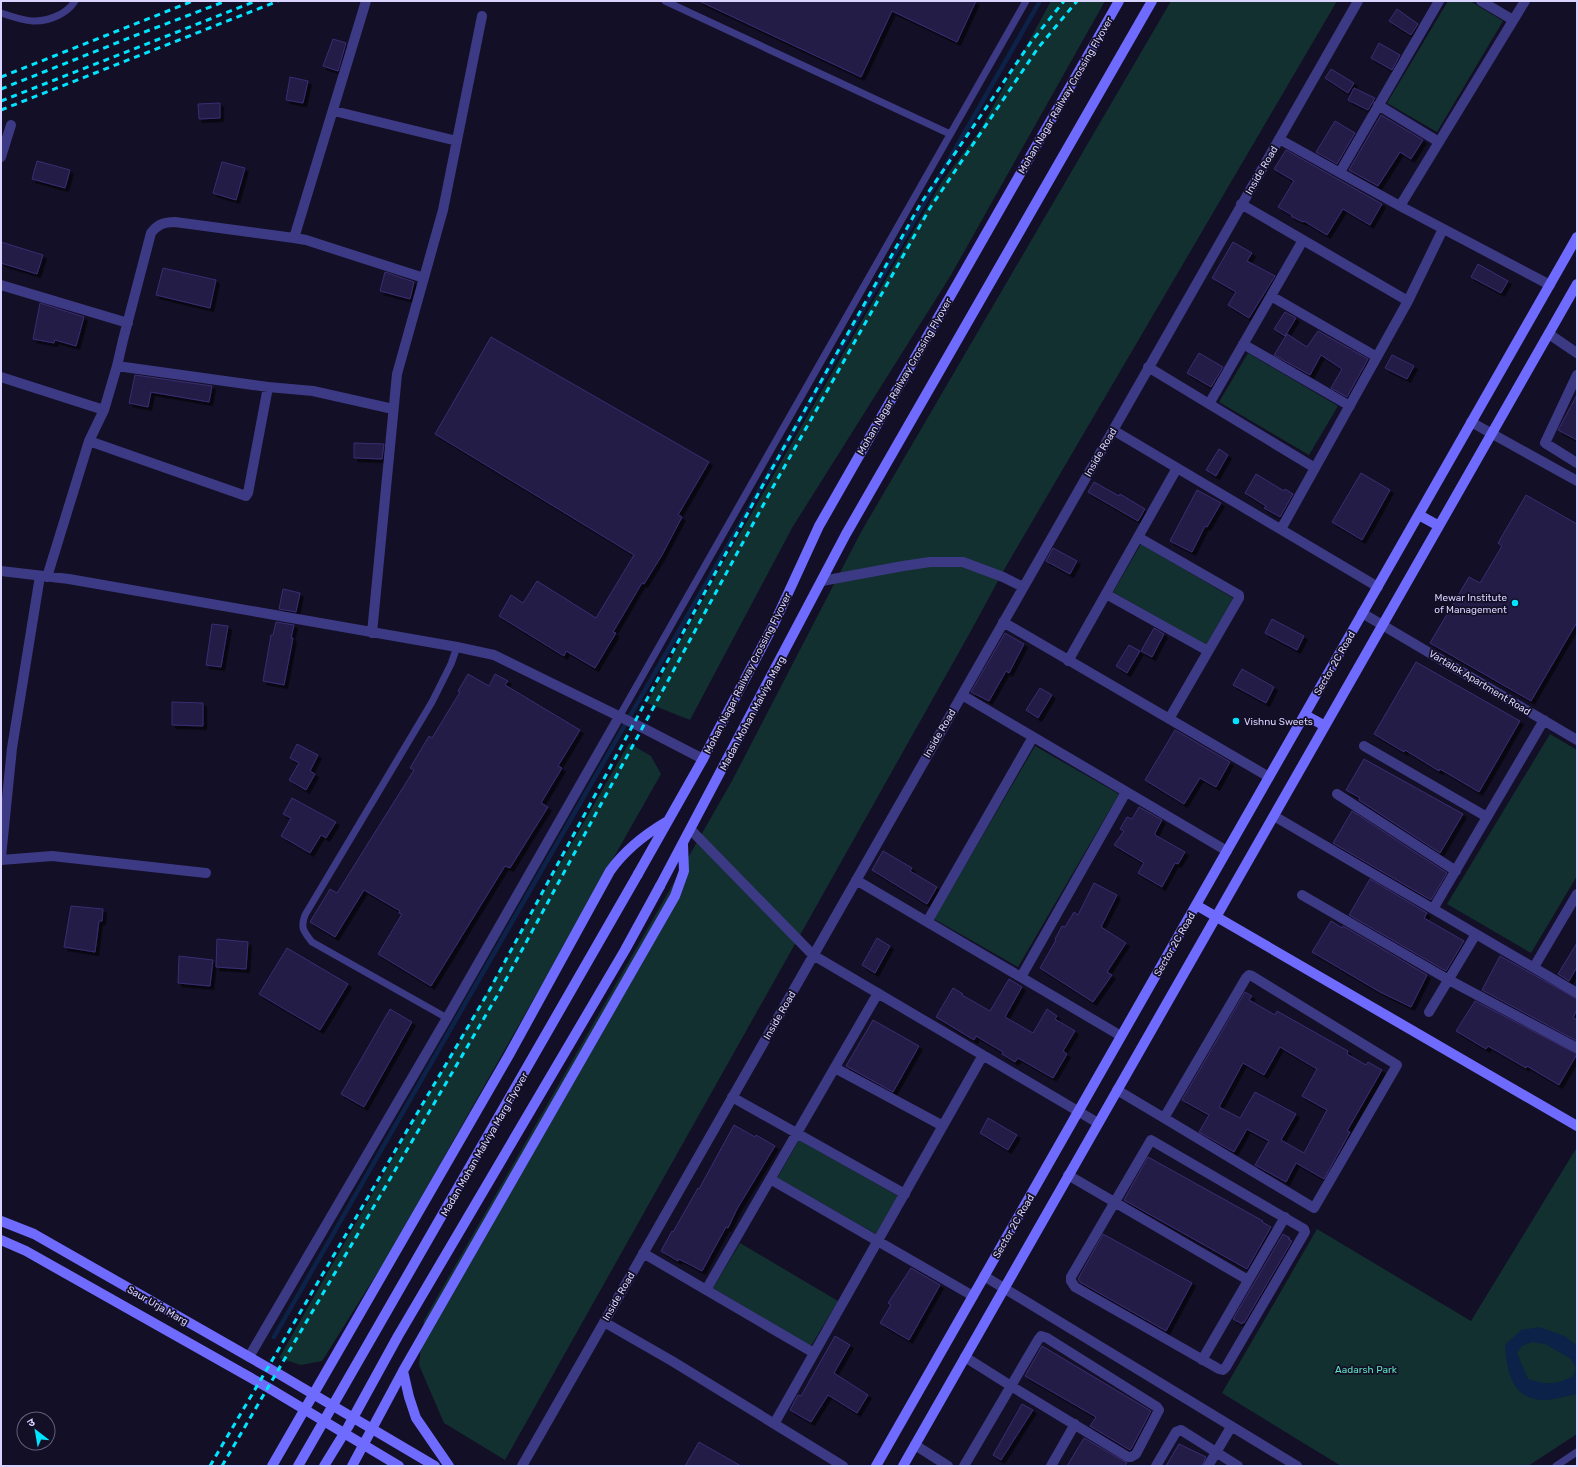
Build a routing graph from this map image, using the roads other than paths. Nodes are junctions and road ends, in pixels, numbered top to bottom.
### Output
1 (75, 1) edge
2 (366, 1) edge
3 (665, 1) edge
4 (1026, 1) edge
5 (1119, 1) edge
6 (1152, 1) edge
7 (1358, 1) edge
8 (1439, 1) edge
9 (1481, 1) edge
10 (1525, 1) edge
11 (1, 13) edge
12 (482, 16) dead end
13 (1513, 20) junction
14 (1378, 105) junction
15 (334, 111) junction
16 (11, 126) dead end
17 (950, 134) junction
18 (1279, 139) junction
19 (457, 142) junction
20 (1439, 142) junction
21 (1, 157) edge
22 (1340, 172) junction
23 (1241, 204) junction
24 (1400, 206) junction
25 (1443, 229) junction
26 (1577, 237) edge
27 (294, 238) junction
28 (1304, 240) junction
29 (424, 278) junction
30 (1577, 284) edge
31 (1, 285) edge
32 (1550, 285) junction
33 (1271, 296) junction
34 (1408, 301) junction
35 (128, 323) junction
36 (1549, 334) junction
37 (1243, 344) junction
38 (1577, 353) edge
39 (1377, 357) junction
40 (118, 366) junction
41 (1148, 367) junction
42 (1577, 375) edge
43 (1, 377) edge
44 (268, 388) junction
45 (1209, 404) junction
46 (1350, 406) junction
47 (393, 409) junction
48 (104, 410) junction
49 (1471, 422) junction
50 (1113, 430) junction
51 (1492, 434) junction
52 (89, 441) junction
53 (1577, 463) edge
54 (1177, 468) junction
55 (1315, 468) junction
56 (1577, 481) edge
57 (1419, 515) junction
58 (1439, 526) junction
59 (1281, 529) junction
60 (1138, 536) junction
61 (1, 571) edge
62 (43, 576) junction
63 (822, 581) junction
64 (1023, 587) junction
65 (1378, 587) junction
66 (1106, 594) junction
67 (1362, 613) junction
68 (1003, 622) junction
69 (1383, 625) junction
70 (372, 633) junction
71 (457, 647) junction
72 (1208, 651) junction
73 (1068, 661) junction
74 (962, 694) junction
75 (1305, 715) junction
76 (621, 718) junction
77 (1169, 719) junction
78 (1544, 720) junction
79 (1325, 726) junction
80 (1033, 737) junction
81 (1577, 740) edge
82 (1364, 746) dead end
83 (703, 759) junction
84 (1269, 777) junction
85 (1126, 792) junction
86 (1337, 794) dead end
87 (1274, 816) junction
88 (1487, 817) junction
89 (668, 821) junction
90 (691, 830) junction
91 (683, 845) junction
92 (1227, 851) junction
93 (1, 857) edge
94 (1, 860) edge
95 (1456, 871) junction
96 (206, 873) dead end
97 (856, 880) junction
98 (1577, 894) edge
99 (1302, 895) dead end
100 (1196, 905) junction
101 (1433, 909) junction
102 (1216, 916) junction
103 (927, 922) junction
104 (1476, 934) junction
105 (813, 955) junction
106 (1534, 967) junction
107 (1021, 977) junction
108 (1449, 980) junction
109 (878, 993) junction
110 (1577, 993) edge
111 (1429, 1012) dead end
112 (447, 1018) junction
113 (1121, 1036) junction
114 (1577, 1048) edge
115 (983, 1055) junction
116 (835, 1068) junction
117 (1117, 1090) junction
118 (732, 1097) junction
119 (1078, 1111) junction
120 (1164, 1118) junction
121 (1098, 1123) junction
122 (943, 1126) junction
123 (1577, 1126) edge
124 (797, 1133) junction
125 (1068, 1175) junction
126 (770, 1179) junction
127 (905, 1194) junction
128 (1114, 1202) junction
129 (1285, 1217) junction
130 (1, 1221) edge
131 (1, 1240) edge
132 (878, 1241) junction
133 (643, 1253) junction
134 (984, 1276) junction
135 (1248, 1280) junction
136 (1004, 1288) junction
137 (706, 1290) junction
138 (973, 1296) junction
139 (604, 1322) junction
140 (814, 1353) junction
141 (250, 1357) junction
142 (965, 1358) junction
143 (1202, 1360) junction
144 (402, 1371) junction
145 (1011, 1386) junction
146 (313, 1394) junction
147 (305, 1409) junction
148 (774, 1424) junction
149 (1075, 1424) junction
150 (1231, 1427) junction
151 (373, 1429) junction
152 (364, 1445) junction
153 (914, 1445) junction
154 (1216, 1452) junction
155 (1577, 1452) edge
156 (272, 1466) edge
157 (298, 1466) edge
158 (324, 1466) edge
159 (352, 1466) edge
160 (399, 1466) edge
161 (435, 1466) edge
162 (449, 1466) edge
163 (522, 1466) edge
164 (844, 1466) edge
165 (876, 1466) edge
166 (903, 1466) edge
167 (948, 1466) edge
168 (964, 1466) edge
169 (1051, 1466) edge
170 (1156, 1466) edge
171 (1208, 1466) edge
172 (1238, 1466) edge
173 (1297, 1466) edge
174 (1556, 1466) edge

1 - 11 lane
2 - 15 street
3 - 17 lane
4 - 17 lane
5 - 83 main road, Mohan Nagar Railway Crossing Flyover
6 - 63 main road
7 - 18 street, Inside Road
8 - 14 street
9 - 13 street
10 - 13 street
12 - 19 street
13 - 20 street
14 - 20 street
14 - 22 street
15 - 19 street
15 - 27 street
16 - 21 street
17 - 76 lane
18 - 22 street
18 - 23 street, Inside Road
19 - 29 street
20 - 24 street
22 - 24 street
23 - 28 street
23 - 41 street, Inside Road
24 - 25 street
25 - 32 street
25 - 34 street
26 - 32 main road, Sector 2C Road
27 - 29 street
27 - 35 street
28 - 33 street
28 - 34 street
29 - 47 street
30 - 36 main road
31 - 35 street
32 - 49 main road, Sector 2C Road
33 - 37 street
33 - 39 street
34 - 39 street
35 - 40 street
36 - 38 street
36 - 51 main road
37 - 45 street
37 - 46 street
39 - 46 street
40 - 44 street
40 - 48 street
41 - 45 street
41 - 50 street, Inside Road
42 - 53 street
43 - 48 street
44 - 47 street
44 - 52 street
45 - 55 street
46 - 55 street
47 - 70 street
48 - 52 street
49 - 51 street
49 - 57 main road, Sector 2C Road
50 - 54 street
50 - 64 street, Inside Road
51 - 56 street
51 - 58 main road
52 - 62 street
54 - 59 street
54 - 60 street
55 - 59 street
57 - 58 main road
57 - 65 main road, Sector 2C Road
58 - 69 main road
59 - 65 street
60 - 66 street
60 - 72 street
61 - 62 street
62 - 70 street
62 - 93 street
63 - 64 street
63 - 90 main road, Madan Mohan Malviya Marg
64 - 68 street, Inside Road
65 - 67 main road, Sector 2C Road
66 - 72 street
66 - 73 street
67 - 69 street, Vartalok Apartment Road
67 - 75 main road, Sector 2C Road
68 - 73 street
68 - 74 street, Inside Road
69 - 78 street, Vartalok Apartment Road
69 - 79 main road
70 - 71 street
71 - 76 street
71 - 112 lane
72 - 77 street
73 - 77 street
74 - 80 street
74 - 97 street, Inside Road
75 - 79 main road
75 - 84 main road, Sector 2C Road
76 - 83 street
76 - 112 street
77 - 84 street
78 - 81 street, Vartalok Apartment Road
78 - 88 street
79 - 87 main road
80 - 85 street
80 - 103 street
82 - 88 street
83 - 89 main road
84 - 92 main road, Sector 2C Road
85 - 92 street
85 - 107 street
86 - 95 street
87 - 101 street
87 - 102 main road
88 - 95 street
89 - 146 main road
89 - 157 main road, Madan Mohan Malviya Marg Flyover, bridge
90 - 91 main road, Madan Mohan Malviya Marg
90 - 105 street
91 - 144 main road
91 - 158 main road, bridge
92 - 100 main road, Sector 2C Road
94 - 96 street
95 - 101 street
97 - 103 street
97 - 105 street, Inside Road
98 - 106 street
99 - 108 street
100 - 102 main road
100 - 113 main road, Sector 2C Road
101 - 104 street
102 - 117 main road
102 - 123 main road
103 - 107 street
104 - 106 street
104 - 108 street
105 - 109 street
105 - 118 street, Inside Road
106 - 110 street
107 - 113 street
108 - 111 street
108 - 114 street
109 - 115 street
109 - 116 street
112 - 141 street
113 - 119 main road, Sector 2C Road
115 - 119 street
115 - 122 street
116 - 122 street
116 - 124 street
117 - 120 street
117 - 121 main road
118 - 124 street
118 - 133 street, Inside Road
119 - 121 street
119 - 134 main road, Sector 2C Road
120 - 120 street
121 - 125 main road
122 - 127 street
124 - 126 street
124 - 127 street
125 - 128 street
125 - 136 main road
126 - 132 street
126 - 137 street
127 - 132 street
128 - 129 street
128 - 135 street
128 - 143 street
129 - 135 street
129 - 143 street
130 - 141 main road, Saur Urja Marg
131 - 147 main road, Saur Urja Marg
132 - 138 street
132 - 140 street
133 - 137 street
133 - 139 street, Inside Road
134 - 136 street
134 - 138 main road, Sector 2C Road
135 - 143 street
136 - 142 main road
136 - 150 street
137 - 140 street
138 - 165 main road, Sector 2C Road
139 - 148 street
139 - 163 street, Inside Road
140 - 148 street
141 - 146 main road, Saur Urja Marg
142 - 145 street
142 - 153 main road
144 - 151 main road
144 - 162 main road
145 - 149 street
145 - 149 street
145 - 168 street
146 - 147 main road
146 - 151 main road, Saur Urja Marg
147 - 152 main road, Saur Urja Marg
147 - 156 main road
148 - 164 street
149 - 169 street
150 - 154 street
150 - 173 street
151 - 152 main road
151 - 161 main road, Saur Urja Marg
152 - 159 main road
152 - 160 main road, Saur Urja Marg
153 - 166 main road
153 - 167 street
154 - 170 street
154 - 171 street
154 - 172 street
155 - 174 lane

